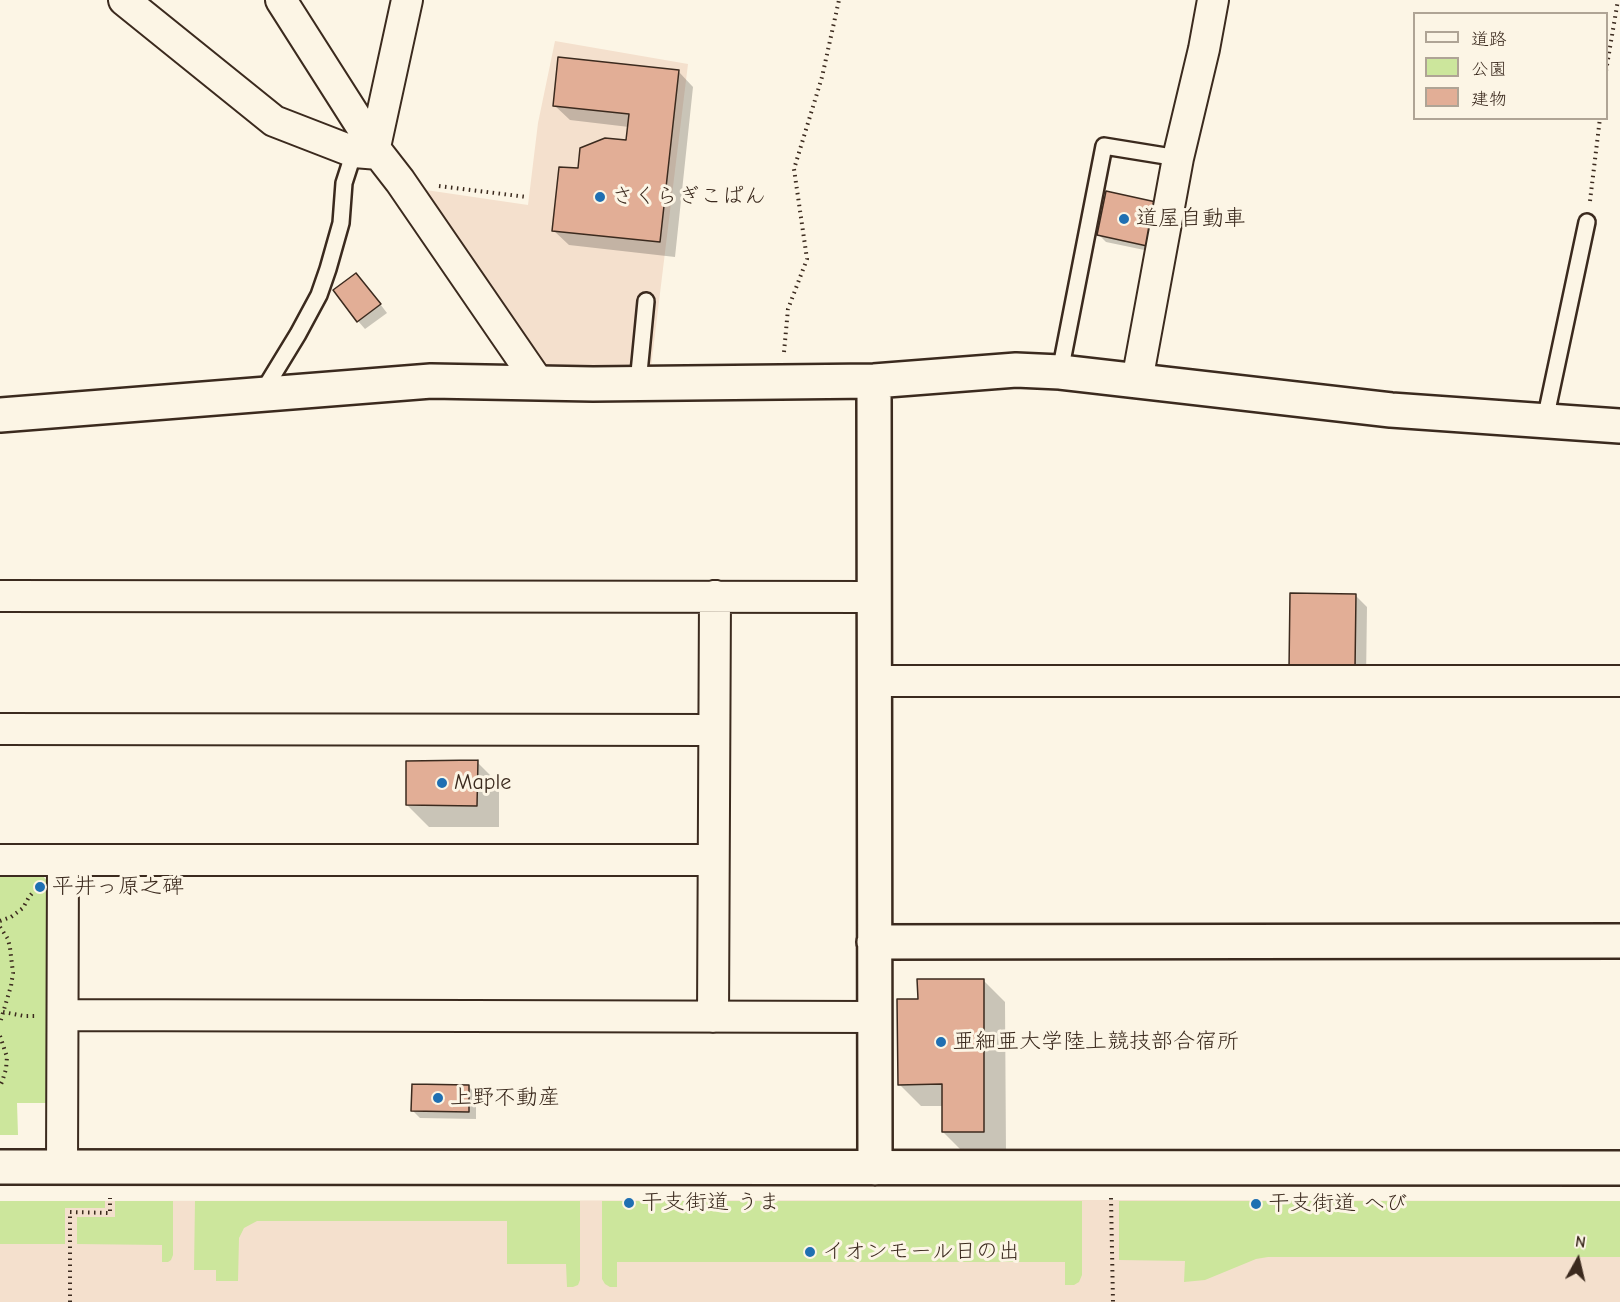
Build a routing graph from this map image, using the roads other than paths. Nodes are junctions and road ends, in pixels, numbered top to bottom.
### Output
1 (124, 0) edge
2 (281, 0) edge
3 (407, 0) edge
4 (1213, 0) edge
5 (369, 151) junction
6 (1178, 158) junction
7 (1587, 222) road end
8 (646, 301) dead end
9 (1060, 372) junction
10 (874, 381) junction
11 (1137, 381) junction
12 (538, 382) junction
13 (638, 383) junction
14 (262, 394) junction
15 (0, 415) edge
16 (1545, 420) junction
17 (1620, 426) edge
18 (0, 596) edge
19 (715, 596) junction
20 (874, 597) junction
21 (874, 681) junction
22 (1620, 681) edge
23 (0, 729) edge
24 (714, 730) junction
25 (0, 860) edge
26 (63, 860) junction
27 (713, 860) junction
28 (1620, 941) edge
29 (874, 942) junction
30 (52, 1015) junction
31 (713, 1017) junction
32 (874, 1017) junction
33 (0, 1167) edge
34 (63, 1167) junction
35 (875, 1168) junction
36 (1620, 1168) edge

1 - 5 street
2 - 5 street
3 - 5 street
4 - 6 street
5 - 12 street
5 - 14 lane
6 - 9 lane
6 - 11 street
7 - 16 lane
8 - 13 lane
9 - 10 street
9 - 11 street
10 - 13 street
10 - 20 street
11 - 16 street
12 - 13 street
12 - 14 street
14 - 15 street
16 - 17 street
18 - 19 street
19 - 20 street
19 - 24 street
20 - 21 street
21 - 22 street
21 - 29 street
23 - 24 street
24 - 27 street
25 - 26 street
26 - 27 street
26 - 30 street
27 - 31 street
28 - 29 street
29 - 32 street
30 - 31 street
30 - 34 street
31 - 32 street
32 - 35 street
33 - 34 street
34 - 35 street
35 - 36 street

